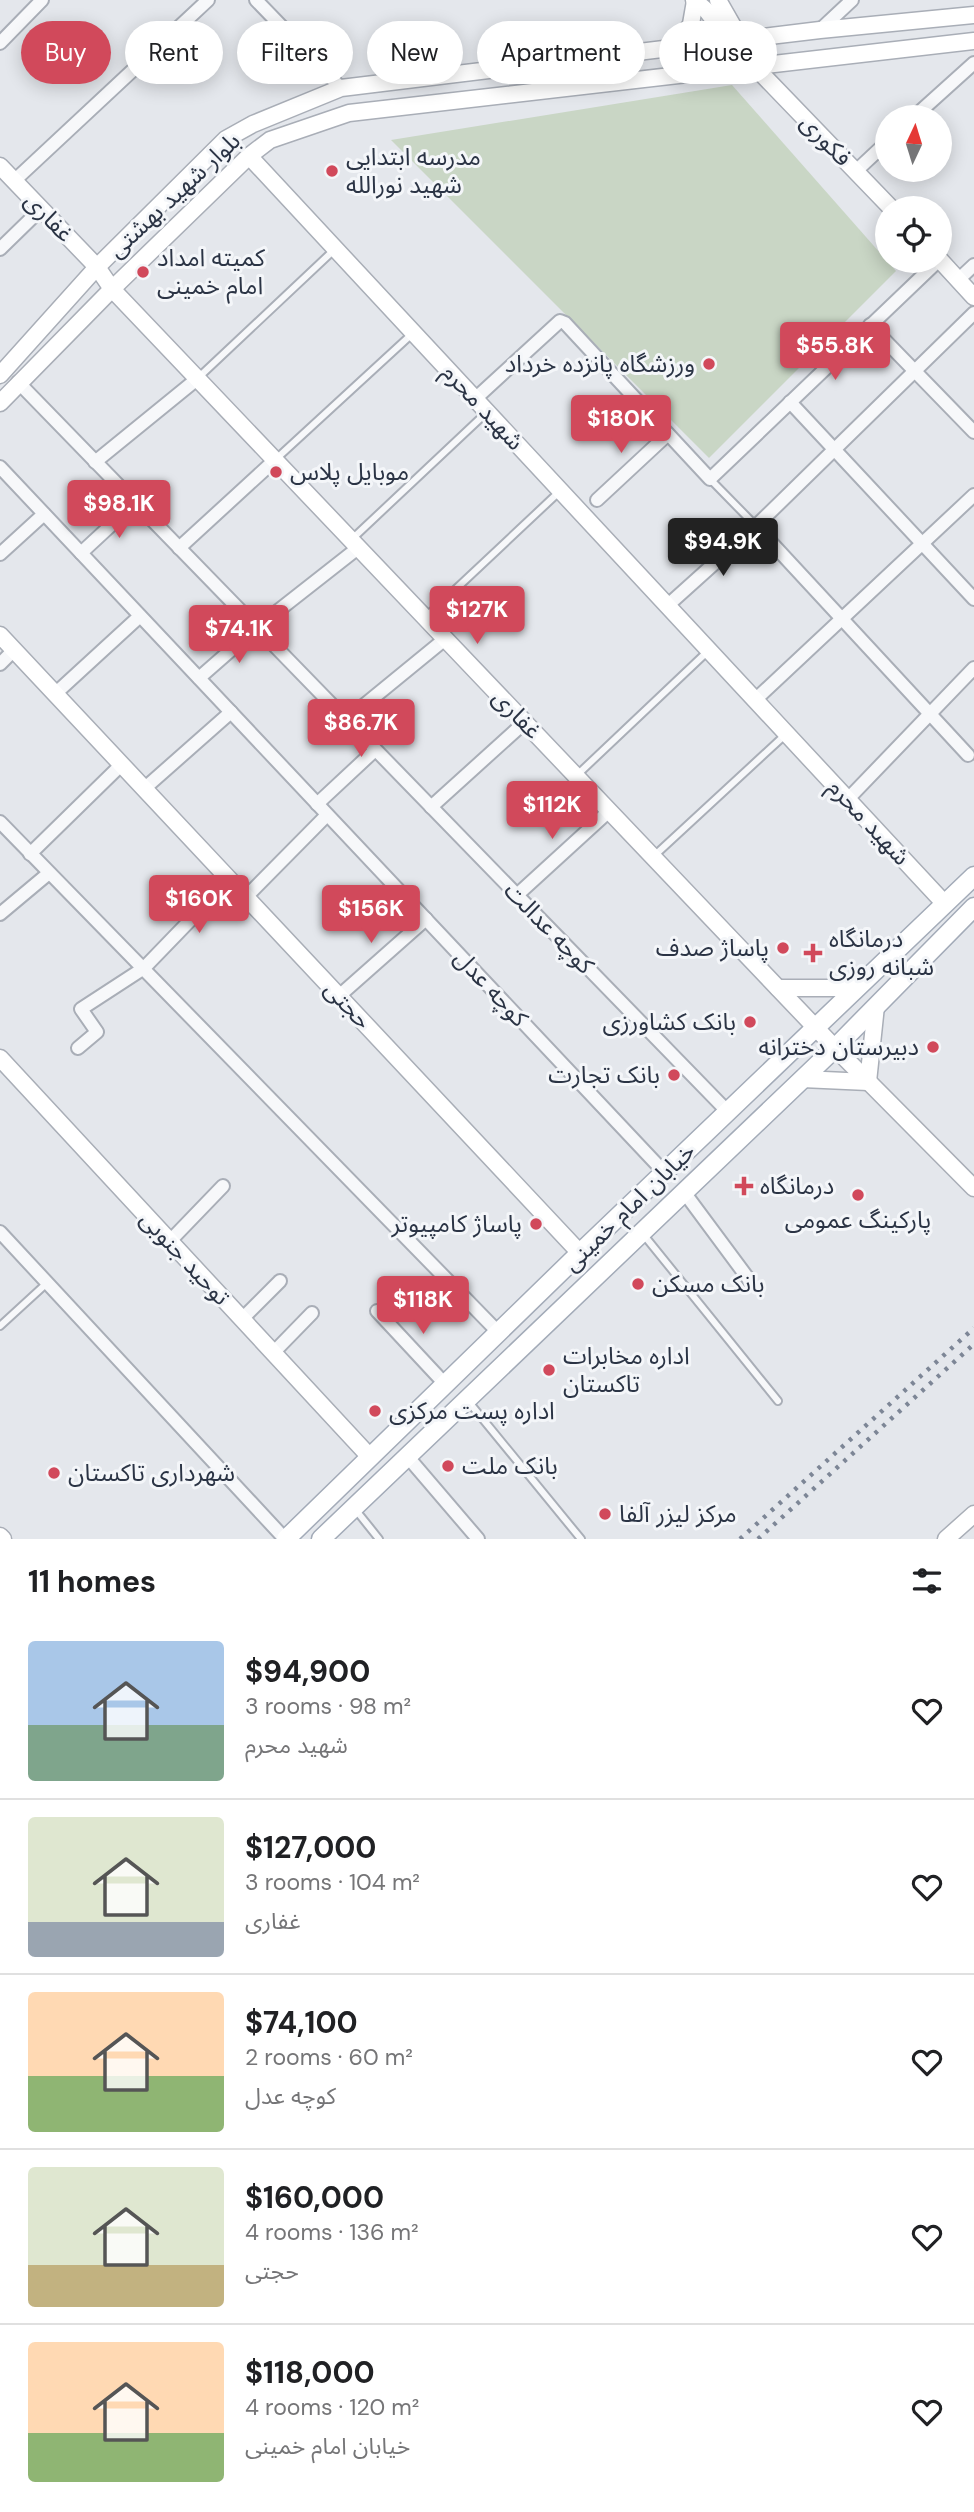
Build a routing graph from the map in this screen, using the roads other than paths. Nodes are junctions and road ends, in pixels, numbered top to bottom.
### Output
1 (42, 0) edge
2 (208, 0) edge
3 (256, 0) edge
4 (718, 0) edge
5 (852, 0) edge
6 (694, 1) edge
7 (974, 15) edge
8 (691, 21) edge
9 (715, 21) edge
10 (730, 21) edge
11 (820, 30) junction
12 (777, 36) edge
13 (974, 41) edge
14 (0, 43) edge
15 (659, 51) edge
16 (974, 63) edge
17 (777, 66) edge
18 (659, 79) edge
19 (772, 84) edge
20 (341, 88) junction
21 (927, 105) edge
22 (875, 153) edge
23 (249, 156) junction
24 (0, 166) edge
25 (856, 171) junction
26 (14, 181) junction
27 (880, 196) edge
28 (41, 209) junction
29 (0, 249) edge
30 (335, 249) junction
31 (974, 265) edge
32 (97, 267) junction
33 (926, 273) edge
34 (951, 273) edge
35 (958, 280) junction
36 (112, 289) junction
37 (974, 297) edge
38 (974, 313) edge
39 (870, 325) junction
40 (413, 332) junction
41 (916, 372) junction
42 (0, 375) edge
43 (197, 379) junction
44 (18, 382) junction
45 (475, 399) junction
46 (790, 402) junction
47 (0, 403) edge
48 (487, 412) junction
49 (974, 432) edge
50 (668, 434) junction
51 (834, 449) junction
52 (275, 460) junction
53 (95, 461) junction
54 (0, 467) edge
55 (710, 479) junction
56 (560, 491) junction
57 (974, 495) edge
58 (597, 500) dead end
59 (135, 503) junction
60 (44, 514) junction
61 (756, 526) junction
62 (921, 542) junction
63 (354, 544) junction
64 (178, 548) junction
65 (81, 553) junction
66 (0, 554) edge
67 (974, 599) edge
68 (667, 606) junction
69 (140, 616) junction
70 (425, 618) junction
71 (842, 618) junction
72 (256, 628) junction
73 (0, 635) edge
74 (445, 639) junction
75 (14, 650) junction
76 (709, 650) junction
77 (0, 664) edge
78 (974, 668) edge
79 (199, 678) junction
80 (56, 693) junction
81 (755, 700) junction
82 (231, 712) junction
83 (930, 715) junction
84 (346, 720) junction
85 (525, 722) junction
86 (786, 733) junction
87 (375, 750) junction
88 (968, 755) dead end
89 (121, 765) junction
90 (576, 776) junction
91 (145, 788) junction
92 (848, 799) junction
93 (317, 804) junction
94 (431, 807) junction
95 (609, 811) junction
96 (327, 815) junction
97 (0, 822) edge
98 (30, 855) junction
99 (653, 857) junction
100 (49, 873) junction
101 (974, 876) edge
102 (230, 879) junction
103 (517, 895) junction
104 (246, 897) junction
105 (945, 904) junction
106 (974, 907) edge
107 (0, 914) edge
108 (426, 919) junction
109 (144, 968) junction
110 (778, 988) junction
111 (855, 988) junction
112 (339, 996) junction
113 (876, 1006) junction
114 (815, 1027) junction
115 (78, 1048) dead end
116 (835, 1048) junction
117 (0, 1058) edge
118 (802, 1079) junction
119 (868, 1082) junction
120 (728, 1112) junction
121 (665, 1173) junction
122 (223, 1186) dead end
123 (974, 1188) edge
124 (684, 1192) junction
125 (0, 1231) edge
126 (641, 1233) junction
127 (170, 1241) junction
128 (580, 1253) junction
129 (280, 1281) dead end
130 (750, 1281) dead end
131 (47, 1283) junction
132 (377, 1311) dead end
133 (312, 1313) dead end
134 (242, 1319) junction
135 (0, 1326) edge
136 (499, 1333) junction
137 (273, 1353) junction
138 (445, 1384) junction
139 (467, 1399) junction
140 (778, 1401) dead end
141 (407, 1456) junction
142 (370, 1457) junction
143 (354, 1507) junction
144 (974, 1514) edge
145 (286, 1539) edge
146 (321, 1539) edge
147 (379, 1539) edge
148 (478, 1539) edge
149 (581, 1539) edge
150 (946, 1539) edge

1 - 14 street
2 - 26 street
3 - 20 street
4 - 10 street
5 - 11 street
6 - 8 street
6 - 9 street, فکوری
7 - 11 street, بلوار شهید بهشتی
11 - 12 street, بلوار شهید بهشتی
13 - 17 street, بلوار شهید بهشتی
15 - 20 street, بلوار شهید بهشتی
16 - 21 street
18 - 23 street, بلوار شهید بهشتی
19 - 25 street, فکوری
20 - 32 street, بلوار شهید بهشتی
22 - 25 street
23 - 30 street, شهید محرم
23 - 36 street, بلوار شهید بهشتی
24 - 26 street, غفاری
25 - 27 street, فکوری
26 - 28 street, غفاری
28 - 29 street
28 - 32 street, غفاری
30 - 40 street, شهید محرم
30 - 43 lane
31 - 35 street
32 - 36 street, غفاری
32 - 42 street, بلوار شهید بهشتی
33 - 39 street
34 - 35 street
35 - 37 street
36 - 43 street, غفاری
36 - 44 street, بلوار شهید بهشتی
38 - 41 street
39 - 41 street
39 - 46 street
40 - 45 street, شهید محرم
40 - 52 lane
41 - 49 street
41 - 51 street
43 - 52 street, غفاری
43 - 53 street
44 - 47 street, بلوار شهید بهشتی
44 - 53 street, کوچه عدالت
45 - 48 street, شهید محرم
45 - 50 street
46 - 51 street
46 - 55 street
48 - 56 street, شهید محرم
48 - 63 lane
50 - 55 street
50 - 58 street
51 - 61 street
51 - 62 street
52 - 63 street, غفاری
52 - 64 street
53 - 59 street, کوچه عدالت
54 - 60 street, کوچه عدل
55 - 61 lane
56 - 68 street, شهید محرم
56 - 70 lane
57 - 62 street
59 - 64 street, کوچه عدالت
59 - 65 street
60 - 65 street, کوچه عدل
60 - 66 street
61 - 68 street
61 - 71 street
62 - 67 street
62 - 71 street
63 - 70 street, غفاری
63 - 72 street
64 - 72 street, کوچه عدالت
65 - 69 street, کوچه عدل
68 - 76 street, شهید محرم
69 - 79 street, کوچه عدل
69 - 80 street
70 - 74 street, غفاری
71 - 81 street
71 - 83 street
72 - 79 street
72 - 84 street, کوچه عدالت
73 - 75 street, حجتی
74 - 84 street
74 - 85 street, غفاری
75 - 77 street
75 - 80 street, حجتی
76 - 81 street, شهید محرم
76 - 90 lane
78 - 83 street
79 - 82 street, کوچه عدل
80 - 89 street, حجتی
81 - 86 street, شهید محرم
82 - 91 street
82 - 93 street, کوچه عدل
83 - 88 street
83 - 92 street
84 - 87 street, کوچه عدالت
85 - 90 street, غفاری
85 - 94 street
86 - 92 street, شهید محرم
86 - 99 lane
87 - 93 street
87 - 94 street, کوچه عدالت
89 - 91 street, حجتی
89 - 98 street
90 - 95 street, غفاری
91 - 102 street, حجتی
92 - 105 street, شهید محرم
93 - 96 street, کوچه عدل
94 - 103 street, کوچه عدالت
95 - 99 street, غفاری
95 - 103 street
96 - 104 street
96 - 108 street, کوچه عدل
97 - 98 street
98 - 100 street
99 - 110 street, غفاری
100 - 107 street
100 - 109 street
101 - 105 main road, خیابان امام خمینی
102 - 104 street, حجتی
102 - 109 street
103 - 120 street, کوچه عدالت
104 - 112 street, حجتی
105 - 111 main road, خیابان امام خمینی
106 - 113 main road, خیابان امام خمینی
108 - 112 street
108 - 121 street, کوچه عدل
109 - 115 street
109 - 136 street
110 - 111 street
110 - 114 street, غفاری
111 - 114 main road, خیابان امام خمینی
112 - 128 street, حجتی
113 - 116 main road, خیابان امام خمینی
113 - 119 street
114 - 116 street, غفاری
114 - 120 main road, خیابان امام خمینی
116 - 118 main road, خیابان امام خمینی
116 - 119 street, غفاری
117 - 127 street, توحید جنوبی
118 - 119 street
118 - 124 main road, خیابان امام خمینی
119 - 123 street, غفاری
120 - 121 main road, خیابان امام خمینی
121 - 128 main road, خیابان امام خمینی
122 - 127 street
124 - 126 main road, خیابان امام خمینی
124 - 130 street
125 - 131 street
126 - 139 main road, خیابان امام خمینی
126 - 140 lane
127 - 134 street, توحید جنوبی
128 - 136 main road, خیابان امام خمینی
129 - 134 street
131 - 135 lane
131 - 145 street
132 - 138 street
133 - 137 street
134 - 137 street, توحید جنوبی
136 - 138 main road, خیابان امام خمینی
137 - 142 street, توحید جنوبی
138 - 142 main road, خیابان امام خمینی
139 - 141 main road, خیابان امام خمینی
139 - 149 lane
141 - 143 main road, خیابان امام خمینی
141 - 148 street
142 - 145 main road, خیابان امام خمینی
143 - 146 main road, خیابان امام خمینی
143 - 147 lane
144 - 150 street

